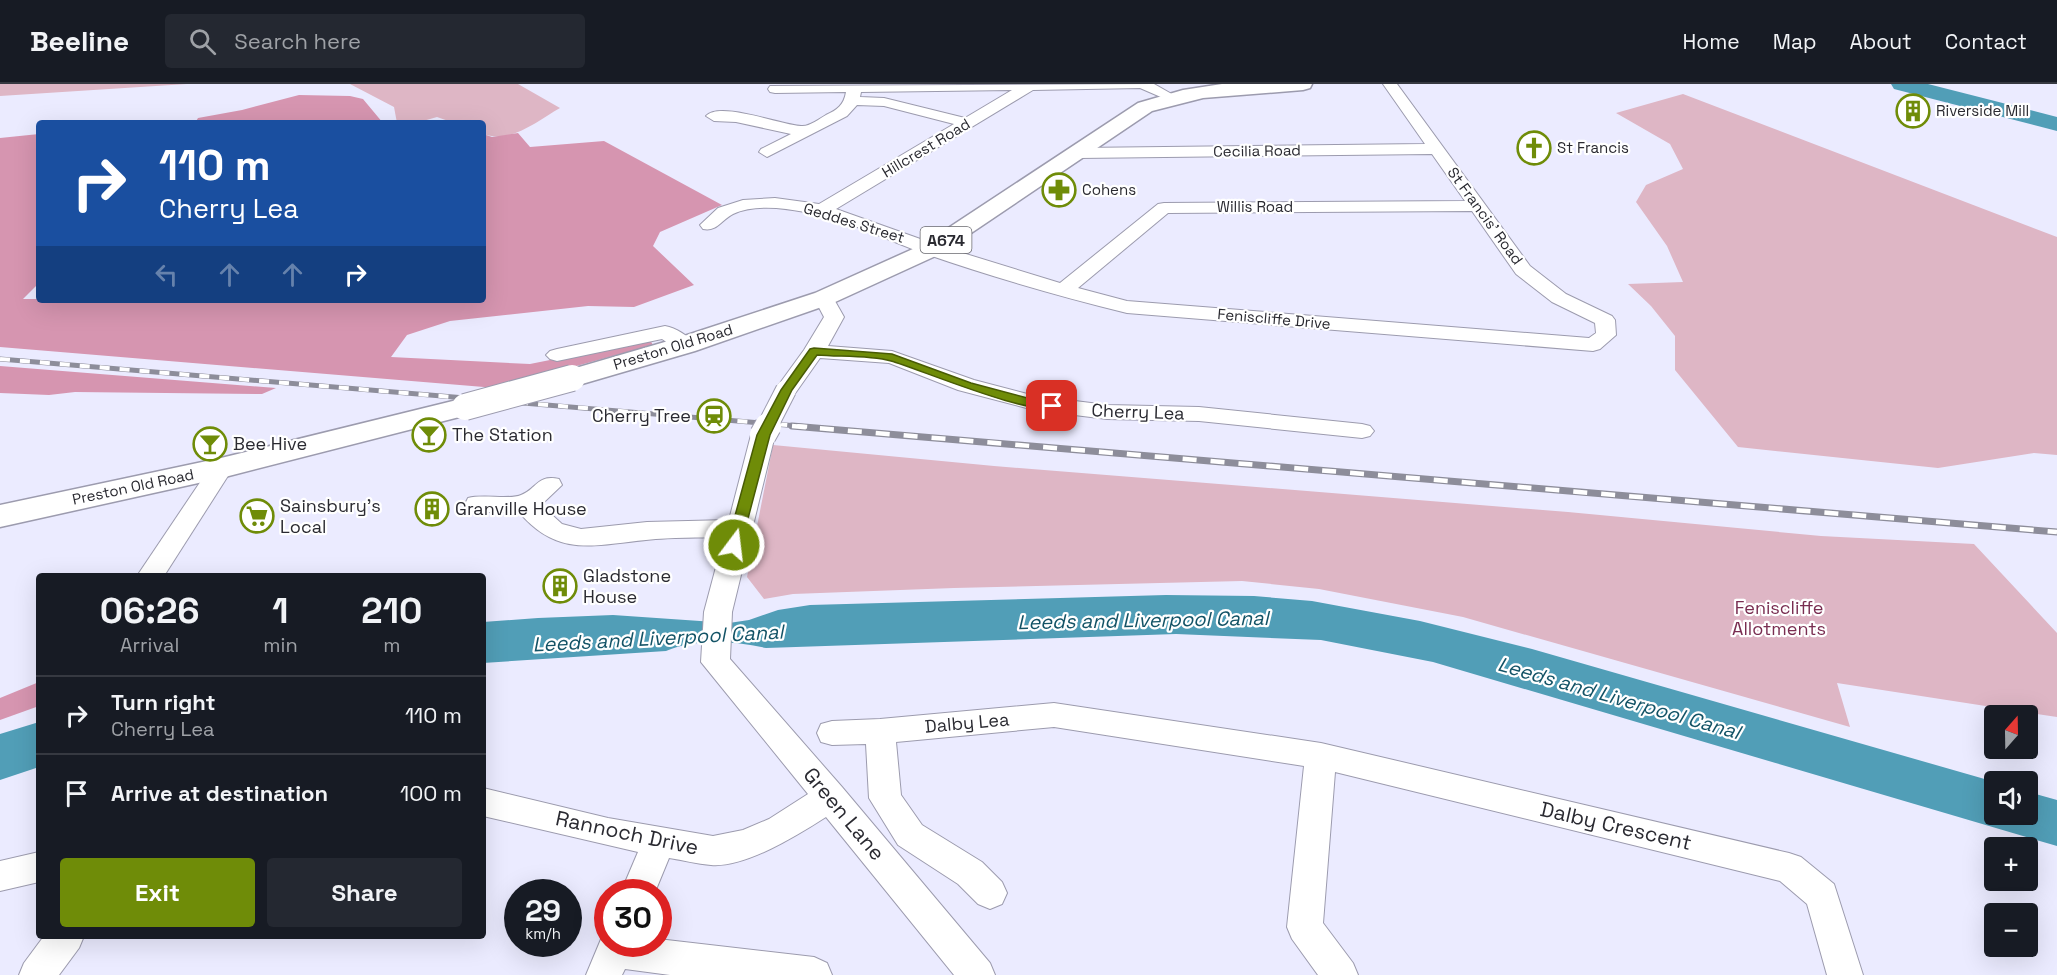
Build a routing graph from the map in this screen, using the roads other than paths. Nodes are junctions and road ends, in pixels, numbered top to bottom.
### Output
1 (1303, 84) edge
2 (1390, 84) edge
3 (1030, 86) junction
4 (775, 88) dead end
5 (853, 94) junction
6 (1170, 97) junction
7 (726, 101) dead end
8 (714, 116) junction
9 (968, 123) junction
10 (699, 130) dead end
11 (805, 132) junction
12 (1435, 149) junction
13 (767, 152) dead end
14 (1079, 153) junction
15 (1478, 206) junction
16 (822, 210) junction
17 (709, 225) dead end
18 (932, 249) junction
19 (1062, 291) junction
20 (824, 298) junction
21 (1605, 320) joint
22 (685, 345) junction
23 (814, 351) junction
24 (557, 355) dead end
25 (1362, 431) dead end
26 (221, 468) junction
27 (550, 485) dead end
28 (477, 504) dead end
29 (526, 504) junction
30 (0, 516) edge
31 (739, 528) junction
32 (152, 573) edge
33 (1054, 715) joint
34 (880, 731) junction
35 (832, 733) dead end
36 (1321, 756) junction
37 (831, 797) junction
38 (486, 803) edge
39 (659, 842) junction
40 (36, 868) edge
41 (0, 876) edge
42 (643, 879) edge
43 (990, 893) dead end
44 (64, 939) edge
45 (612, 957) edge
46 (37, 975) edge
47 (814, 975) edge
48 (977, 975) edge
49 (1340, 975) edge
50 (1845, 975) edge

1 - 6 main road, Preston Old Road / A674
2 - 12 street, St Francis' Road
3 - 5 street
3 - 6 street
3 - 9 street, Hillcrest Road
4 - 5 street
5 - 9 street
5 - 11 street
6 - 14 main road, Preston Old Road / A674
7 - 8 street
8 - 10 street
8 - 11 street
9 - 16 street, Hillcrest Road
11 - 13 street
12 - 14 street, Cecilia Road
12 - 15 street, St Francis' Road
14 - 18 main road, Preston Old Road / A674
15 - 19 street, Willis Road
15 - 21 street, St Francis' Road
16 - 17 street, Geddes Street
16 - 18 street, Geddes Street
18 - 19 street, Feniscliffe Drive
18 - 20 main road, Preston Old Road / A674
19 - 21 street, Feniscliffe Drive
20 - 22 main road, Preston Old Road / A674
20 - 23 street
22 - 24 street
22 - 26 main road, Preston Old Road / A674, bridge
23 - 25 street, Cherry Lea
23 - 31 street, bridge
26 - 30 main road, Preston Old Road / A674
26 - 32 street
27 - 29 street
28 - 29 street
29 - 31 street
31 - 37 street, Green Lane
33 - 34 street, Dalby Lea
33 - 36 street, Dalby Crescent
34 - 35 street, Dalby Lea
34 - 43 street
36 - 49 street
36 - 50 street, Dalby Crescent
37 - 39 street, Rannoch Drive
37 - 48 street, Green Lane
38 - 39 street, Rannoch Drive
39 - 42 street
40 - 41 street
44 - 46 street
45 - 47 street

